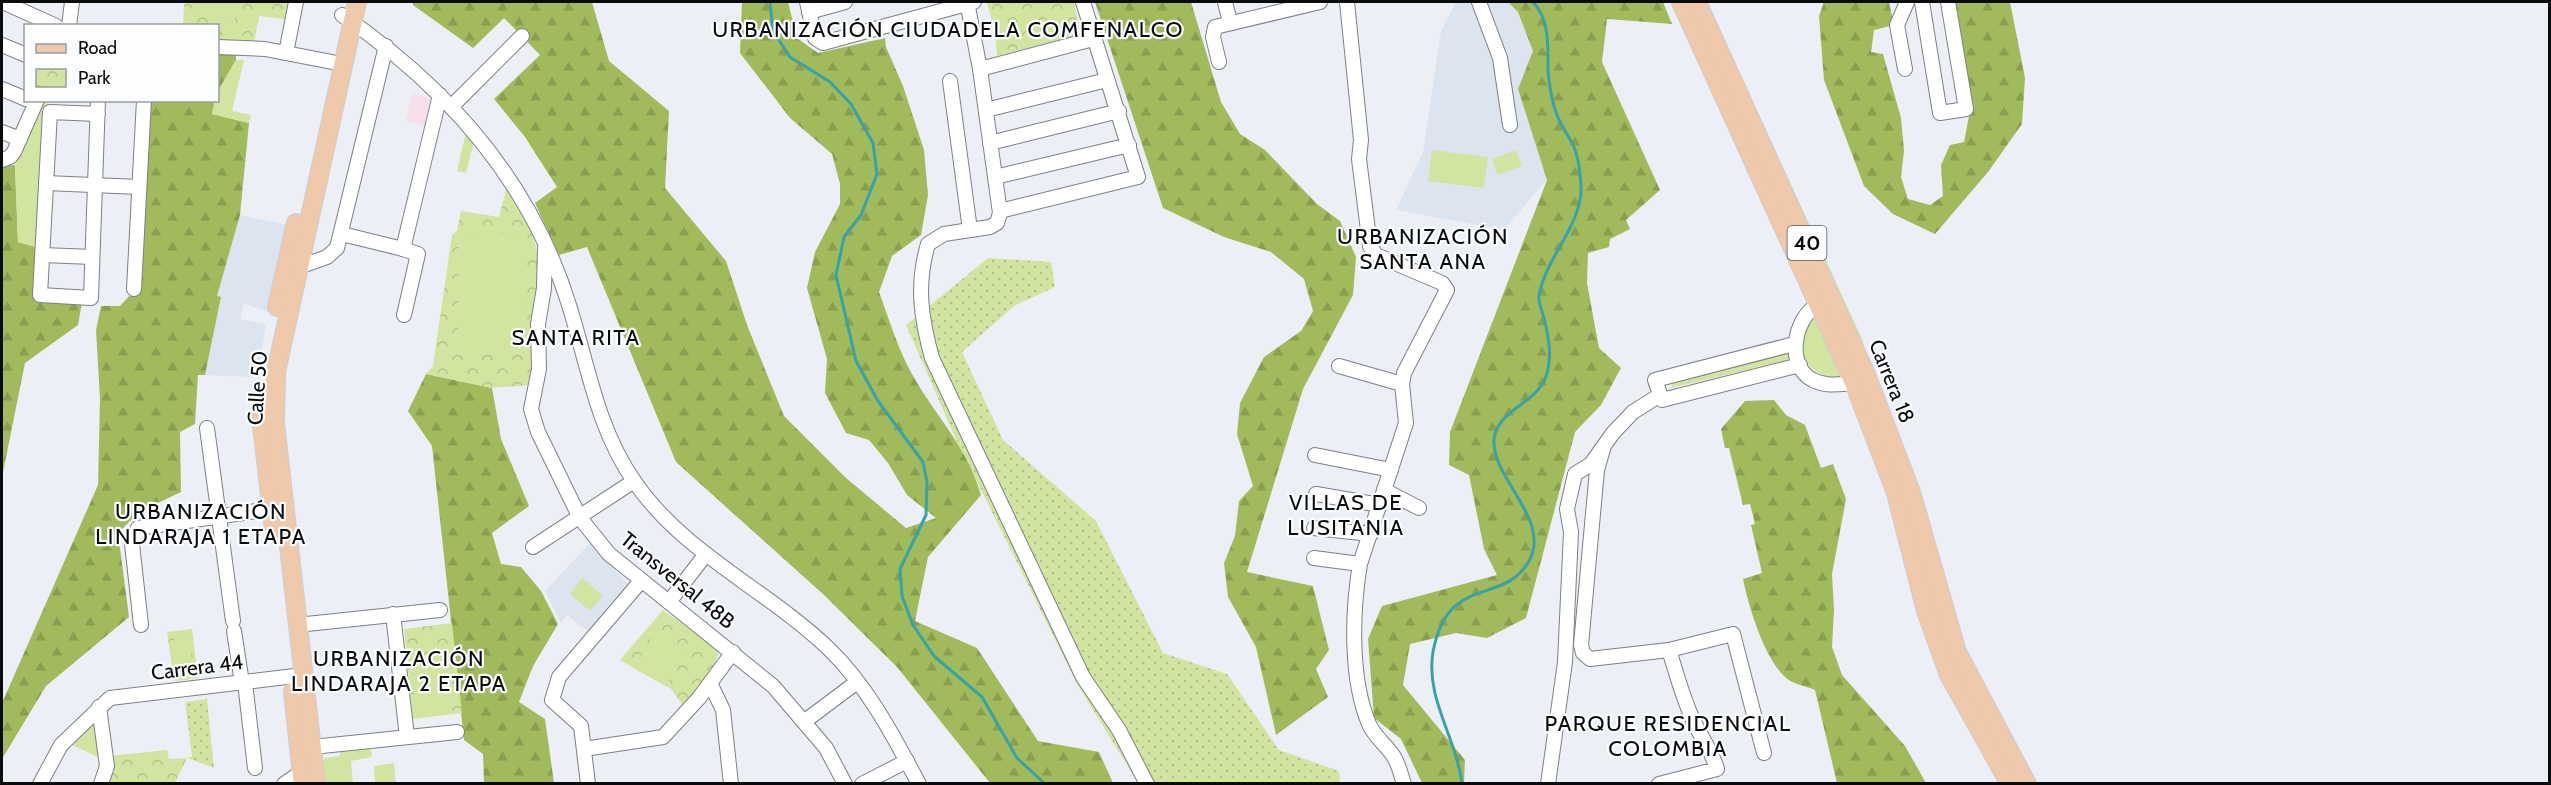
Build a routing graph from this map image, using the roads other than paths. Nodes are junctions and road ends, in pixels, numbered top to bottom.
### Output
1 (3, 2) edge
2 (72, 2) edge
3 (296, 2) edge
4 (357, 2) edge
5 (844, 2) edge
6 (970, 2) edge
7 (1083, 2) edge
8 (1225, 2) edge
9 (1320, 2) edge
10 (1347, 2) edge
11 (1479, 2) edge
12 (1681, 2) edge
13 (1696, 2) edge
14 (1907, 2) edge
15 (1922, 2) edge
16 (1948, 2) edge
17 (808, 7) edge
18 (346, 13) edge
19 (1230, 22) junction
20 (52, 24) edge
21 (69, 24) edge
22 (522, 36) dead end
23 (1093, 39) junction
24 (2, 45) edge
25 (386, 46) junction
26 (219, 47) edge
27 (286, 53) junction
28 (24, 54) edge
29 (332, 62) junction
30 (1219, 62) dead end
31 (981, 69) junction
32 (1905, 69) dead end
33 (1107, 80) junction
34 (950, 81) dead end
35 (2, 89) edge
36 (440, 95) junction
37 (24, 98) edge
38 (31, 102) edge
39 (144, 102) edge
40 (452, 105) junction
41 (98, 107) edge
42 (986, 110) junction
43 (1119, 111) junction
44 (1510, 125) dead end
45 (2, 132) edge
46 (20, 139) junction
47 (990, 143) junction
48 (1129, 145) junction
49 (2, 160) edge
50 (995, 177) junction
51 (46, 183) junction
52 (94, 185) junction
53 (139, 187) junction
54 (1000, 211) junction
55 (970, 230) junction
56 (342, 234) junction
57 (544, 240) junction
58 (403, 249) junction
59 (43, 255) junction
60 (92, 257) junction
61 (299, 267) junction
62 (134, 289) dead end
63 (1817, 305) junction
64 (404, 315) dead end
65 (1794, 344) junction
66 (1800, 365) junction
67 (1339, 366) dead end
68 (1854, 383) junction
69 (1402, 384) junction
70 (1660, 395) junction
71 (207, 428) dead end
72 (1603, 449) junction
73 (1315, 455) dead end
74 (1391, 470) junction
75 (634, 481) junction
76 (1384, 490) junction
77 (1316, 494) dead end
78 (1380, 505) junction
79 (1419, 508) dead end
80 (271, 509) junction
81 (219, 517) junction
82 (580, 518) junction
83 (1314, 528) dead end
84 (1371, 534) junction
85 (533, 547) dead end
86 (706, 554) junction
87 (1314, 558) dead end
88 (1360, 564) junction
89 (641, 581) junction
90 (669, 602) junction
91 (441, 610) dead end
92 (393, 614) junction
93 (141, 625) dead end
94 (297, 625) junction
95 (1669, 650) junction
96 (733, 652) junction
97 (297, 676) junction
98 (857, 682) junction
99 (243, 683) junction
100 (710, 683) junction
101 (99, 707) junction
102 (805, 721) junction
103 (457, 732) dead end
104 (407, 737) junction
105 (312, 747) junction
106 (584, 749) junction
107 (1764, 753) dead end
108 (907, 761) junction
109 (255, 768) dead end
110 (305, 779) edge
111 (40, 783) edge
112 (101, 783) edge
113 (284, 783) edge
114 (588, 783) edge
115 (731, 783) edge
116 (845, 783) edge
117 (862, 783) edge
118 (919, 783) edge
119 (1147, 783) edge
120 (1404, 783) edge
121 (1548, 783) edge
122 (1659, 783) edge
123 (2010, 783) edge
124 (2027, 783) edge

1 - 20 street
2 - 21 street
3 - 27 street
4 - 18 main road, Calle 50
5 - 17 street
6 - 17 street
6 - 31 street
7 - 23 street
8 - 19 street
9 - 19 street
10 - 69 street
11 - 44 street
12 - 63 main road, Carrera 18 / 40
13 - 124 main road, Carrera 18 / 40
14 - 32 street
15 - 16 street
18 - 25 street
18 - 29 main road, Calle 50
18 - 61 main road, Calle 50
19 - 30 street
22 - 40 street
23 - 31 street
23 - 33 street
24 - 28 street
25 - 36 street
25 - 56 street
26 - 27 street
27 - 29 street
29 - 80 main road, Calle 50
31 - 42 street
33 - 42 street
33 - 43 street
34 - 55 street
35 - 37 street
36 - 40 street
36 - 58 street
38 - 46 street
39 - 53 street
40 - 57 street
41 - 51 street
41 - 52 street
42 - 47 street
43 - 47 street
43 - 48 street
45 - 46 street
46 - 49 street
47 - 50 street
48 - 50 street
48 - 54 street
50 - 54 street
51 - 52 street
51 - 59 street
52 - 53 street
52 - 60 street
53 - 62 street
54 - 55 street
55 - 119 street
56 - 58 street
56 - 61 street
57 - 75 street
57 - 82 street, Transversal 48B
58 - 64 street
59 - 60 street
59 - 60 street
61 - 94 main road, Calle 50
63 - 65 street
63 - 68 main road, Carrera 18 / 40
65 - 66 street
65 - 70 street
66 - 68 street
66 - 70 street
67 - 69 street
68 - 123 main road, Carrera 18 / 40
69 - 74 street
70 - 72 street
71 - 81 street
72 - 95 street
72 - 121 street
73 - 74 street
74 - 76 street
75 - 82 street
75 - 86 street
76 - 78 street
76 - 79 street
77 - 78 street
78 - 84 street
80 - 81 street
80 - 97 main road, Calle 50
81 - 93 street
81 - 99 street
82 - 85 street
82 - 89 street, Transversal 48B
83 - 84 street
84 - 88 street
86 - 90 street
86 - 98 street
87 - 88 street
88 - 120 street
89 - 90 street, Transversal 48B
89 - 106 street
90 - 96 street, Transversal 48B
91 - 92 street
92 - 94 street
92 - 104 street
94 - 97 main road, Calle 50
95 - 107 street
95 - 122 street
96 - 100 street
96 - 102 street, Transversal 48B
97 - 99 street, Carrera 44
97 - 105 main road, Calle 50
97 - 110 main road, Calle 50
98 - 102 street
98 - 108 street
99 - 101 street, Carrera 44
99 - 109 street
100 - 106 street
100 - 115 street
101 - 111 street
101 - 112 street
102 - 116 street, Transversal 48B
103 - 104 street
104 - 105 street
105 - 110 main road, Calle 50
106 - 114 street
108 - 117 street
108 - 118 street
110 - 113 street

